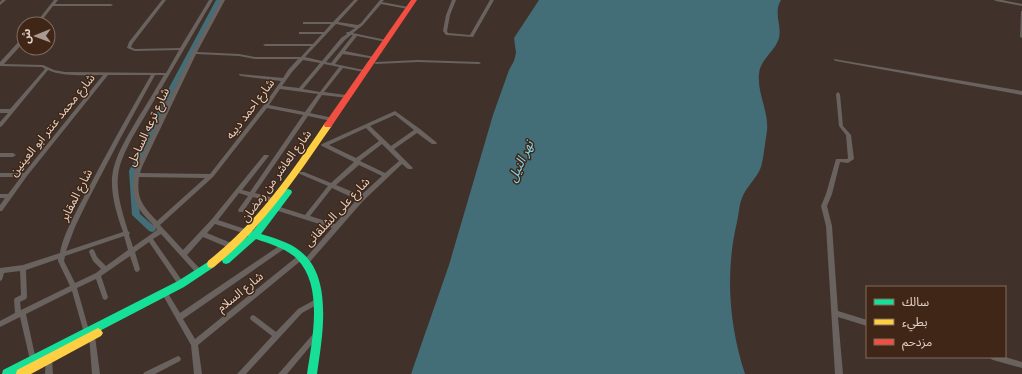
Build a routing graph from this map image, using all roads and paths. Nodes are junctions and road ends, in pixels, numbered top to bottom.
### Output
1 (4, 0) edge
2 (56, 0) edge
3 (164, 0) edge
4 (211, 0) edge
5 (223, 0) edge
6 (356, 0) edge
7 (414, 0) edge
8 (418, 0) edge
9 (454, 0) edge
10 (492, 0) edge
11 (996, 0) edge
12 (381, 2) edge
13 (0, 4) edge
14 (53, 5) junction
15 (111, 5) dead end
16 (1022, 5) edge
17 (408, 8) junction
18 (1022, 12) edge
19 (44, 16) edge
20 (304, 23) dead end
21 (336, 23) junction
22 (359, 27) junction
23 (300, 33) dead end
24 (326, 33) junction
25 (348, 33) junction
26 (356, 35) junction
27 (1022, 37) edge
28 (386, 41) junction
29 (265, 45) dead end
30 (314, 45) junction
31 (16, 48) edge
32 (180, 49) junction
33 (342, 52) junction
34 (194, 53) junction
35 (301, 58) junction
36 (836, 60) dead end
37 (375, 61) junction
38 (322, 62) junction
39 (479, 62) dead end
40 (332, 64) junction
41 (0, 65) edge
42 (342, 66) junction
43 (48, 68) junction
44 (364, 71) junction
45 (107, 73) junction
46 (154, 74) junction
47 (166, 74) junction
48 (241, 75) dead end
49 (284, 80) junction
50 (279, 87) junction
51 (300, 90) junction
52 (321, 93) junction
53 (1022, 93) edge
54 (838, 94) dead end
55 (346, 97) junction
56 (266, 106) junction
57 (0, 111) edge
58 (12, 111) junction
59 (308, 114) junction
60 (331, 119) junction
61 (0, 125) edge
62 (367, 126) junction
63 (418, 130) junction
64 (382, 141) junction
65 (434, 143) dead end
66 (323, 144) junction
67 (390, 149) junction
68 (0, 155) edge
69 (13, 155) dead end
70 (266, 156) dead end
71 (357, 161) junction
72 (402, 161) junction
73 (410, 168) dead end
74 (302, 173) junction
75 (25, 175) junction
76 (136, 175) junction
77 (0, 176) edge
78 (211, 176) junction
79 (386, 176) junction
80 (331, 186) junction
81 (239, 191) junction
82 (252, 194) junction
83 (351, 194) dead end
84 (0, 196) edge
85 (10, 196) junction
86 (276, 204) junction
87 (0, 209) edge
88 (241, 210) dead end
89 (306, 217) junction
90 (214, 221) junction
91 (155, 226) junction
92 (336, 228) junction
93 (160, 231) junction
94 (127, 233) junction
95 (203, 234) junction
96 (252, 234) junction
97 (150, 239) junction
98 (234, 247) junction
99 (282, 248) junction
100 (92, 252) dead end
101 (132, 253) junction
102 (183, 255) junction
103 (60, 256) junction
104 (303, 259) junction
105 (23, 268) junction
106 (1, 270) edge
107 (106, 270) junction
108 (138, 270) dead end
109 (200, 273) junction
110 (98, 275) junction
111 (0, 278) edge
112 (181, 284) junction
113 (74, 288) junction
114 (105, 297) dead end
115 (167, 297) junction
116 (318, 301) junction
117 (835, 313) junction
118 (20, 314) junction
119 (180, 318) junction
120 (253, 318) dead end
121 (866, 322) edge
122 (0, 324) edge
123 (90, 334) junction
124 (316, 335) junction
125 (277, 336) junction
126 (194, 344) junction
127 (997, 358) edge
128 (178, 359) dead end
129 (34, 360) junction
130 (49, 360) junction
131 (1022, 365) edge
132 (7, 374) edge
133 (21, 374) edge
134 (49, 374) edge
135 (96, 374) edge
136 (147, 374) edge
137 (198, 374) edge
138 (241, 374) edge
139 (282, 374) edge
140 (312, 374) edge
141 (839, 374) edge

1 - 13 street
2 - 14 street
3 - 32 street
4 - 32 street, شارع ترعه الساحل
5 - 34 street, شارع ترعه الساحل
6 - 21 street, شارع احمد ديبه
7 - 17 main road, شارع العاشر من رمضان
8 - 37 main road, شارع العاشر من رمضان
9 - 10 street
11 - 16 street
12 - 17 street
12 - 22 street
14 - 15 street
14 - 19 street
17 - 28 main road, شارع العاشر من رمضان
18 - 27 street
20 - 21 street
21 - 22 street
21 - 24 street, شارع احمد ديبه
22 - 25 street
23 - 24 street
24 - 30 street, شارع احمد ديبه
25 - 26 street
25 - 38 street
26 - 28 street
26 - 33 street
28 - 37 main road, شارع العاشر من رمضان
29 - 30 street
30 - 35 street, شارع احمد ديبه
31 - 41 street
32 - 47 street, شارع ترعه الساحل
33 - 37 street
33 - 40 street
34 - 35 street
34 - 76 street, شارع ترعه الساحل
35 - 38 street
35 - 49 street, شارع احمد ديبه
36 - 53 street
37 - 39 street
37 - 44 main road, شارع العاشر من رمضان
37 - 66 main road, شارع العاشر من رمضان
38 - 40 street
38 - 51 street
40 - 42 street
41 - 43 street
42 - 44 street
42 - 52 street
43 - 45 street
43 - 58 street
44 - 55 main road, شارع العاشر من رمضان
45 - 46 street
45 - 75 street, شارع محمد عنتر ابو العينين
46 - 47 street
46 - 103 street, شارع المقابر
47 - 94 street, شارع ترعه الساحل
48 - 49 street
49 - 50 street, شارع احمد ديبه
50 - 51 street
50 - 56 street, شارع احمد ديبه
51 - 52 street
52 - 55 street
52 - 59 street
54 - 117 street
55 - 60 main road, شارع العاشر من رمضان
56 - 59 street
56 - 78 street, شارع احمد ديبه
57 - 58 street
58 - 61 street
59 - 60 street
59 - 82 street
60 - 86 main road, شارع العاشر من رمضان
62 - 63 street
62 - 64 street
62 - 66 street
63 - 65 street
63 - 67 street
64 - 67 street
64 - 71 street
66 - 71 street
66 - 74 main road, شارع العاشر من رمضان
67 - 72 street
68 - 69 street
70 - 81 street
71 - 79 street
71 - 80 street
72 - 73 street
72 - 79 street, شارع على الشلقانى
74 - 80 street
74 - 86 main road, شارع العاشر من رمضان
75 - 77 street
75 - 85 street, شارع محمد عنتر ابو العينين
76 - 78 street
76 - 91 street, شارع ترعه الساحل
78 - 91 street, شارع احمد ديبه
79 - 92 street, شارع على الشلقانى
80 - 83 street
80 - 89 street
81 - 82 street
81 - 90 street
82 - 86 street
82 - 88 street
84 - 85 street
85 - 87 street, شارع محمد عنتر ابو العينين
86 - 89 street
86 - 96 main road, شارع العاشر من رمضان
89 - 92 street
90 - 95 street
90 - 96 street
91 - 93 street, شارع ترعه الساحل
92 - 104 street, شارع على الشلقانى
93 - 97 street
93 - 102 street, شارع ترعه الساحل
94 - 101 street, شارع ترعه الساحل
94 - 103 street
95 - 98 street
95 - 102 street
96 - 98 main road, شارع العاشر من رمضان
96 - 99 main road
96 - 115 main road, شارع العاشر من رمضان
97 - 101 street
97 - 112 street
98 - 109 main road, شارع العاشر من رمضان
99 - 104 main road
99 - 119 street
100 - 107 street
101 - 107 street
101 - 108 street, شارع ترعه الساحل
102 - 109 street, شارع ترعه الساحل
103 - 105 street
103 - 113 street
104 - 116 main road
104 - 126 street, شارع السلام
105 - 106 street
105 - 118 street
106 - 111 street
107 - 110 street
109 - 112 main road, شارع العاشر من رمضان
110 - 113 street
110 - 114 street
112 - 123 main road, شارع العاشر من رمضان
113 - 118 street
113 - 123 street
115 - 119 street
115 - 123 main road, شارع العاشر من رمضان
116 - 124 main road
116 - 125 street
117 - 121 street
117 - 141 street
118 - 122 street
118 - 129 street
119 - 126 street
120 - 125 street
123 - 129 main road, شارع العاشر من رمضان
123 - 130 main road, شارع العاشر من رمضان
123 - 135 street
124 - 139 street
124 - 140 main road
125 - 138 street
126 - 137 street
127 - 131 street
128 - 136 street
129 - 132 main road, شارع العاشر من رمضان
130 - 133 main road, شارع العاشر من رمضان
130 - 134 street

